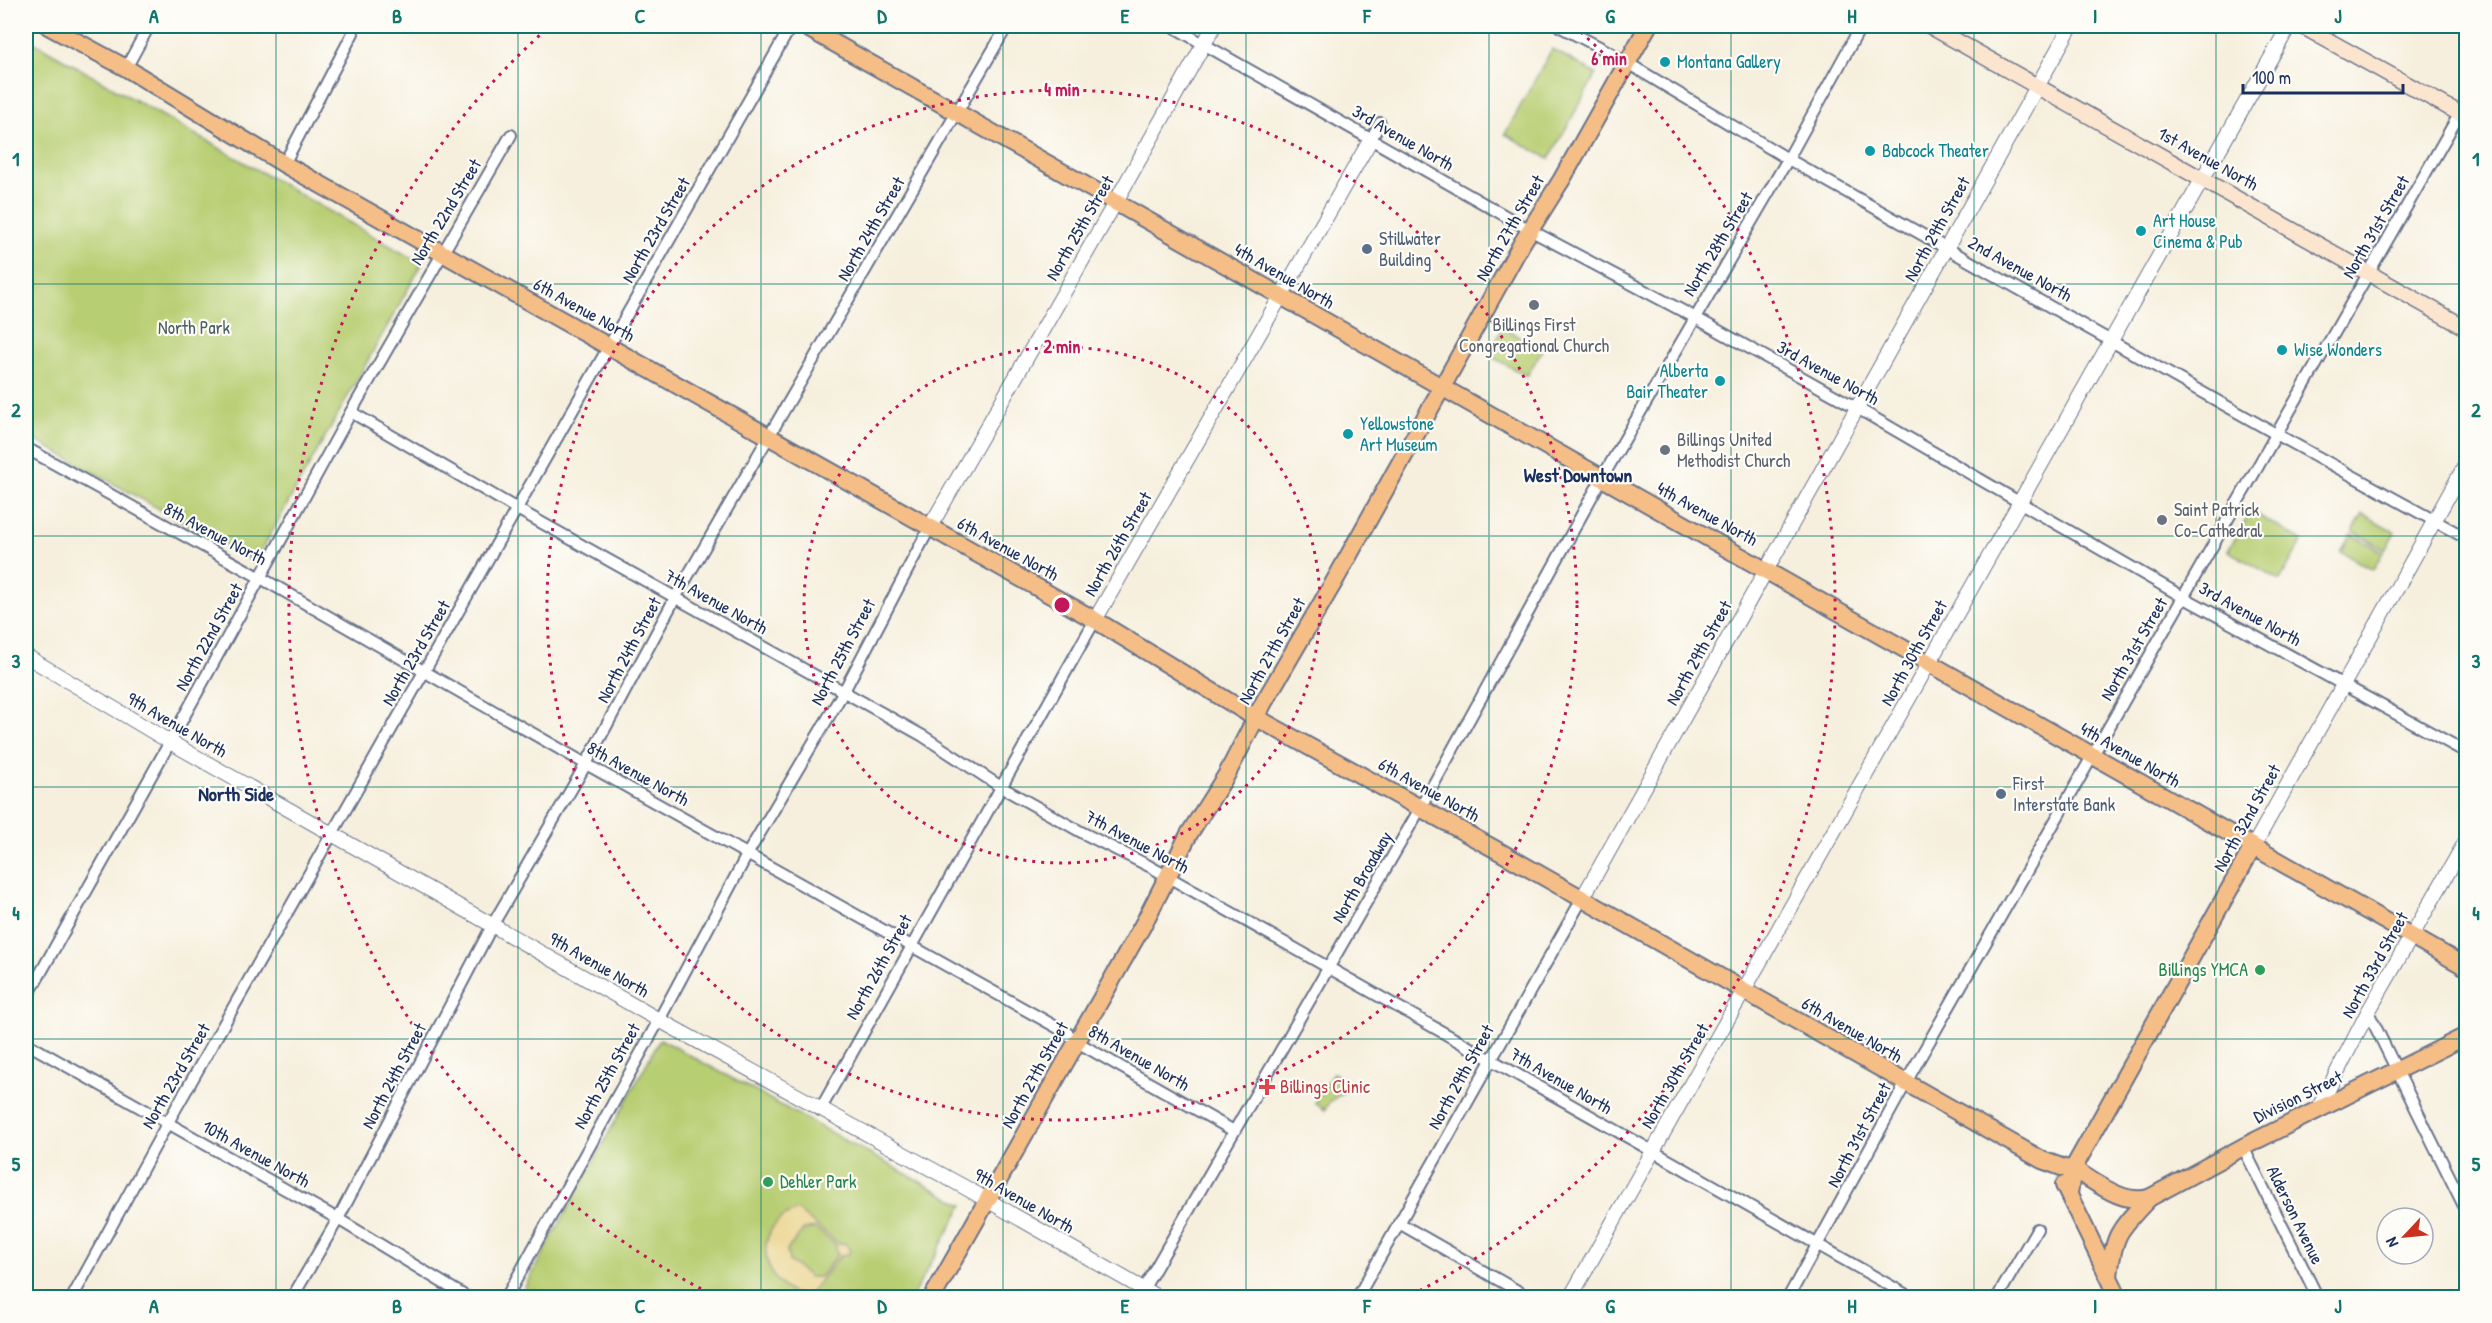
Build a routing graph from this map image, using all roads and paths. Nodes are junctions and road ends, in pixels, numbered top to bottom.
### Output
1 (48, 26) edge
2 (149, 26) edge
3 (791, 26) edge
4 (804, 26) edge
5 (1007, 26) edge
6 (1172, 26) edge
7 (1214, 26) edge
8 (1559, 26) edge
9 (1648, 26) edge
10 (1861, 26) edge
11 (1930, 26) edge
12 (2071, 26) edge
13 (2289, 26) edge
14 (2302, 26) edge
15 (353, 33) dead end
16 (1203, 43) junction
17 (1626, 64) junction
18 (126, 68) junction
19 (2037, 86) junction
20 (956, 113) junction
21 (2463, 115) edge
22 (1380, 123) dead end
23 (512, 135) dead end
24 (1371, 139) junction
25 (1788, 159) junction
26 (284, 164) junction
27 (2203, 179) junction
28 (1115, 203) junction
29 (1530, 230) junction
30 (1947, 247) junction
31 (441, 253) junction
32 (2368, 273) junction
33 (1281, 297) junction
34 (1694, 317) junction
35 (2466, 328) edge
36 (2112, 339) junction
37 (609, 346) junction
38 (1443, 387) junction
39 (1857, 408) junction
40 (351, 412) junction
41 (2276, 434) junction
42 (769, 438) junction
43 (26, 448) edge
44 (2466, 464) edge
45 (1602, 478) junction
46 (2020, 501) junction
47 (517, 509) junction
48 (2434, 520) junction
49 (930, 527) junction
50 (2466, 538) edge
51 (1767, 569) junction
52 (261, 578) junction
53 (2183, 597) junction
54 (675, 598) junction
55 (1095, 620) junction
56 (26, 656) edge
57 (1929, 663) junction
58 (425, 670) junction
59 (2343, 684) junction
60 (844, 691) junction
61 (1257, 717) junction
62 (170, 742) junction
63 (2466, 752) edge
64 (2092, 756) junction
65 (586, 764) junction
66 (1001, 787) junction
67 (1420, 807) junction
68 (333, 835) junction
69 (2466, 840) edge
70 (2253, 847) junction
71 (748, 853) junction
72 (1167, 876) junction
73 (1582, 899) junction
74 (493, 924) junction
75 (2411, 936) junction
76 (912, 946) junction
77 (2466, 967) edge
78 (1328, 969) junction
79 (29, 981) edge
80 (1744, 990) junction
81 (26, 999) edge
82 (2368, 1012) junction
83 (659, 1020) junction
84 (2466, 1036) edge
85 (1077, 1042) junction
86 (26, 1043) edge
87 (1491, 1061) junction
88 (2397, 1070) junction
89 (1905, 1083) junction
90 (2318, 1109) junction
91 (820, 1110) junction
92 (168, 1124) junction
93 (1234, 1131) junction
94 (2243, 1147) junction
95 (1652, 1152) junction
96 (2042, 1160) junction
97 (2073, 1169) junction
98 (2069, 1193) junction
99 (2149, 1198) junction
100 (986, 1201) junction
101 (2466, 1210) edge
102 (338, 1219) junction
103 (1399, 1224) junction
104 (2037, 1229) dead end
105 (1817, 1246) junction
106 (2109, 1277) junction
107 (1144, 1288) junction
108 (72, 1298) edge
109 (292, 1298) edge
110 (468, 1298) edge
111 (506, 1298) edge
112 (932, 1298) edge
113 (1159, 1298) edge
114 (1357, 1298) edge
115 (1530, 1298) edge
116 (1570, 1298) edge
117 (1788, 1298) edge
118 (1912, 1298) edge
119 (1997, 1298) edge
120 (2119, 1298) edge
121 (2318, 1298) edge

1 - 18 main road, 6th Avenue North
2 - 18 street
3 - 37 street, North 23rd Street
4 - 20 main road, 4th Avenue North
5 - 20 street, North 24th Street
6 - 16 street, 3rd Avenue North
7 - 16 street, North 25th Street
8 - 17 street, 2nd Avenue North
9 - 17 main road, North 27th Street
10 - 25 street, North 28th Street
11 - 19 main road, 1st Avenue North
12 - 19 street, North 29th Street
13 - 27 street, North 30th Street
14 - 21 main road
15 - 26 street
16 - 24 street, 3rd Avenue North
16 - 28 street, North 25th Street
17 - 25 street, 2nd Avenue North
17 - 29 main road, North 27th Street
18 - 26 main road, 6th Avenue North
19 - 27 main road, 1st Avenue North
19 - 30 street, North 29th Street
20 - 28 main road, 4th Avenue North
20 - 42 street, North 24th Street
21 - 32 street, North 31st Street
22 - 24 street, North 26th Street
23 - 31 street, North 22nd Street
24 - 29 street, 3rd Avenue North
24 - 33 street, North 26th Street
25 - 30 street, 2nd Avenue North
25 - 34 street, North 28th Street
26 - 31 main road, 6th Avenue North
27 - 32 main road, 1st Avenue North
27 - 36 street, North 30th Street
28 - 33 main road, 4th Avenue North
28 - 49 street, North 25th Street
29 - 34 street, 3rd Avenue North
29 - 38 main road, North 27th Street
30 - 36 street, 2nd Avenue North
30 - 39 street, North 29th Street
31 - 37 main road, 6th Avenue North
31 - 40 street, North 22nd Street
32 - 35 main road, 1st Avenue North
32 - 41 street, North 31st Street
33 - 38 main road, 4th Avenue North
33 - 55 street, North 26th Street
34 - 39 street, 3rd Avenue North
34 - 45 street, North 28th Street
36 - 41 street, 2nd Avenue North
36 - 46 street, North 30th Street
37 - 42 main road, 6th Avenue North
37 - 47 street, North 23rd Street
38 - 45 main road, 4th Avenue North
38 - 61 main road, North 27th Street
39 - 46 street, 3rd Avenue North
39 - 51 street, North 29th Street
40 - 47 street, 7th Avenue North
40 - 52 street, North 22nd Street
41 - 48 street, 2nd Avenue North
41 - 53 street, North 31st Street
42 - 49 main road, 6th Avenue North
42 - 54 street, North 24th Street
43 - 52 street, 8th Avenue North
44 - 48 street, North 32nd Street
45 - 51 main road, 4th Avenue North
45 - 67 street, North Broadway
46 - 53 street, 3rd Avenue North
46 - 57 street, North 30th Street
47 - 54 street, 7th Avenue North
47 - 58 street, North 23rd Street
48 - 50 street, 2nd Avenue North
48 - 59 street, North 32nd Street
49 - 55 main road, 6th Avenue North
49 - 60 street, North 25th Street
51 - 57 main road, 4th Avenue North
51 - 73 street, North 29th Street
52 - 58 street, 8th Avenue North
52 - 62 street, North 22nd Street
53 - 59 street, 3rd Avenue North
53 - 64 street, North 31st Street
54 - 60 street, 7th Avenue North
54 - 65 street, North 24th Street
55 - 61 main road, 6th Avenue North
55 - 66 street, North 26th Street
56 - 62 street, 9th Avenue North
57 - 64 main road, 4th Avenue North
57 - 80 street, North 30th Street
58 - 65 street, 8th Avenue North
58 - 68 street, North 23rd Street
59 - 63 street, 3rd Avenue North
59 - 70 street, North 32nd Street
60 - 66 street, 7th Avenue North
60 - 71 street, North 25th Street
61 - 67 main road, 6th Avenue North
61 - 72 main road, North 27th Street
62 - 68 street, 9th Avenue North
62 - 79 street, North 22nd Street
64 - 70 main road, 4th Avenue North
64 - 89 street, North 31st Street
65 - 71 street, 8th Avenue North
65 - 74 street, North 24th Street
66 - 72 street, 7th Avenue North
66 - 76 street, North 26th Street
67 - 73 main road, 6th Avenue North
67 - 78 street, North Broadway
68 - 74 street, 9th Avenue North
68 - 92 street, North 23rd Street
69 - 75 street, North 33rd Street
70 - 75 main road, 4th Avenue North
70 - 97 main road, North 32nd Street
71 - 76 street, 8th Avenue North
71 - 83 street, North 25th Street
72 - 78 street, 7th Avenue North
72 - 85 main road, North 27th Street
73 - 80 main road, 6th Avenue North
73 - 87 street, North 29th Street
74 - 83 street, 9th Avenue North
74 - 102 street, North 24th Street
75 - 77 main road, 4th Avenue North
75 - 82 street, North 33rd Street
76 - 85 street, 8th Avenue North
76 - 91 street, North 26th Street
78 - 87 street, 7th Avenue North
78 - 93 street, North Broadway
79 - 81 street, North 22nd Street
80 - 89 main road, 6th Avenue North
80 - 95 street, North 30th Street
82 - 88 street
82 - 90 street, North 33rd Street
83 - 91 street, 9th Avenue North
83 - 111 street, North 25th Street
84 - 88 main road, Division Street
85 - 93 street, 8th Avenue North
85 - 100 main road, North 27th Street
86 - 92 street, 10th Avenue North
87 - 95 street, 7th Avenue North
87 - 103 street, North 29th Street
88 - 90 main road, Division Street
88 - 101 street
89 - 96 main road, 6th Avenue North
89 - 105 street, North 31st Street
90 - 94 main road, Division Street
91 - 100 street, 9th Avenue North
92 - 102 street, 10th Avenue North
92 - 108 street, North 23rd Street
93 - 107 street, North Broadway
94 - 99 main road, Division Street
94 - 121 street, Alderson Avenue
95 - 105 street, 7th Avenue North
95 - 116 street, North 30th Street
96 - 97 main road, 6th Avenue North
96 - 98 main road, 6th Avenue North
97 - 98 main road, North 32nd Street
97 - 99 main road, 6th Avenue North
98 - 106 main road, 6th Avenue North
99 - 106 main road
100 - 107 street, 9th Avenue North
100 - 112 main road, North 27th Street
102 - 109 street, North 24th Street
102 - 110 street, 10th Avenue North
103 - 114 street, North 29th Street
103 - 115 street
104 - 119 street
105 - 117 street, North 31st Street
105 - 118 street, 7th Avenue North
106 - 120 main road, 6th Avenue North
107 - 113 street, 9th Avenue North

